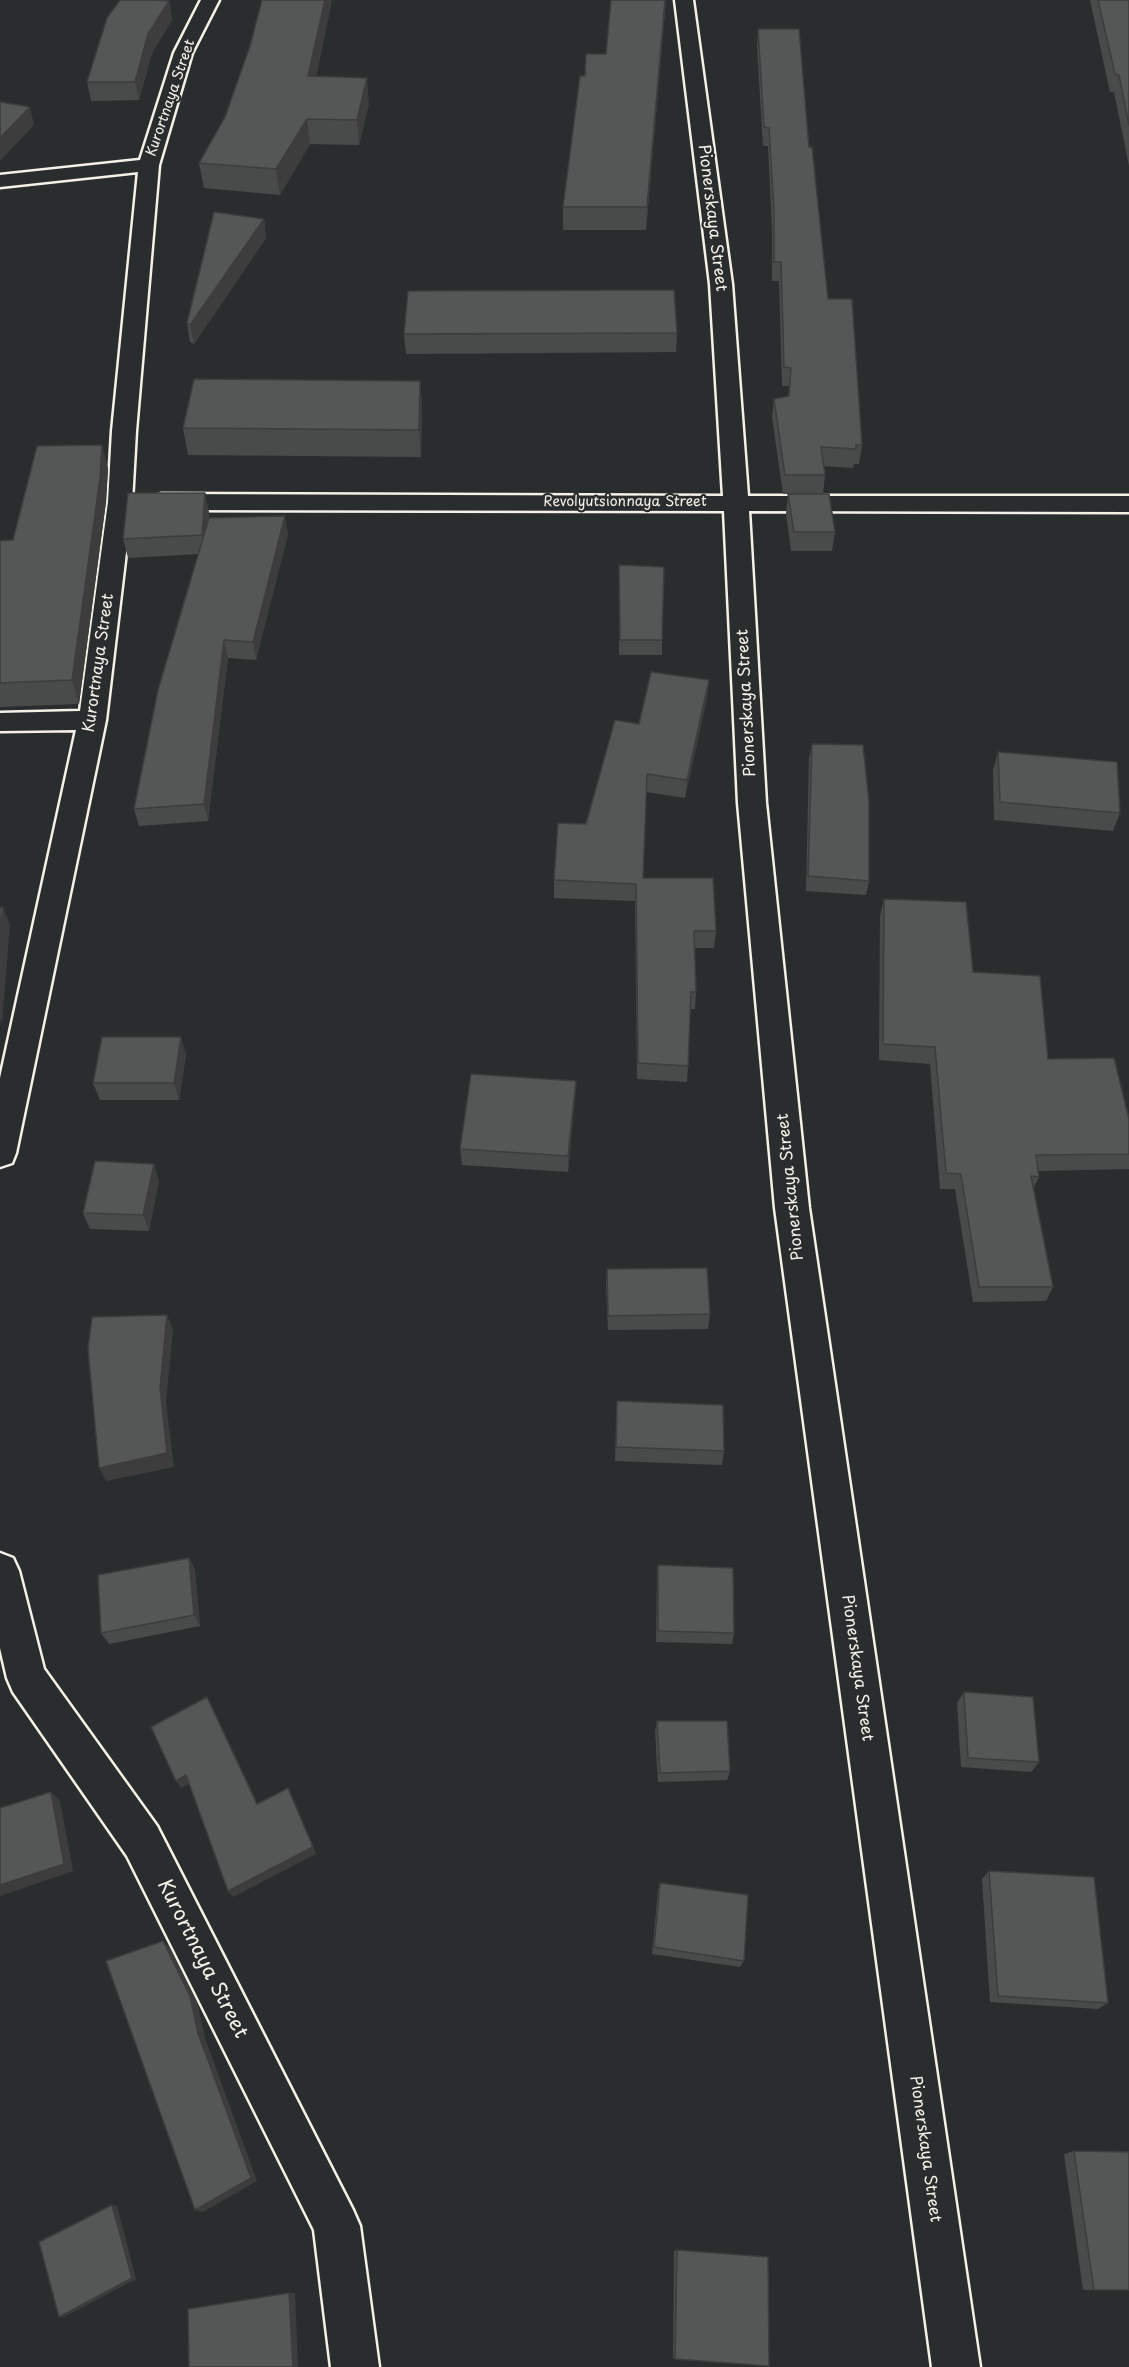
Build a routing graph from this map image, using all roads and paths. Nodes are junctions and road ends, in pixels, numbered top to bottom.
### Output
1 (210, 0) edge
2 (684, 0) edge
3 (149, 165) junction
4 (0, 181) edge
5 (120, 501) junction
6 (736, 502) junction
7 (1129, 504) edge
8 (92, 720) junction
9 (0, 722) edge
10 (0, 1153) edge
11 (0, 1571) edge
12 (355, 2367) edge
13 (956, 2367) edge

1 - 3 street, Kurortnaya Street
2 - 6 street, Pionerskaya Street
3 - 4 street, Kurortnaya Street
3 - 5 street, Kurortnaya Street
5 - 6 street, Revolyutsionnaya Street
5 - 8 street, Kurortnaya Street
6 - 7 street, Revolyutsionnaya Street
6 - 13 street, Pionerskaya Street
8 - 9 street
8 - 10 street, Kurortnaya Street
11 - 12 street, Kurortnaya Street

